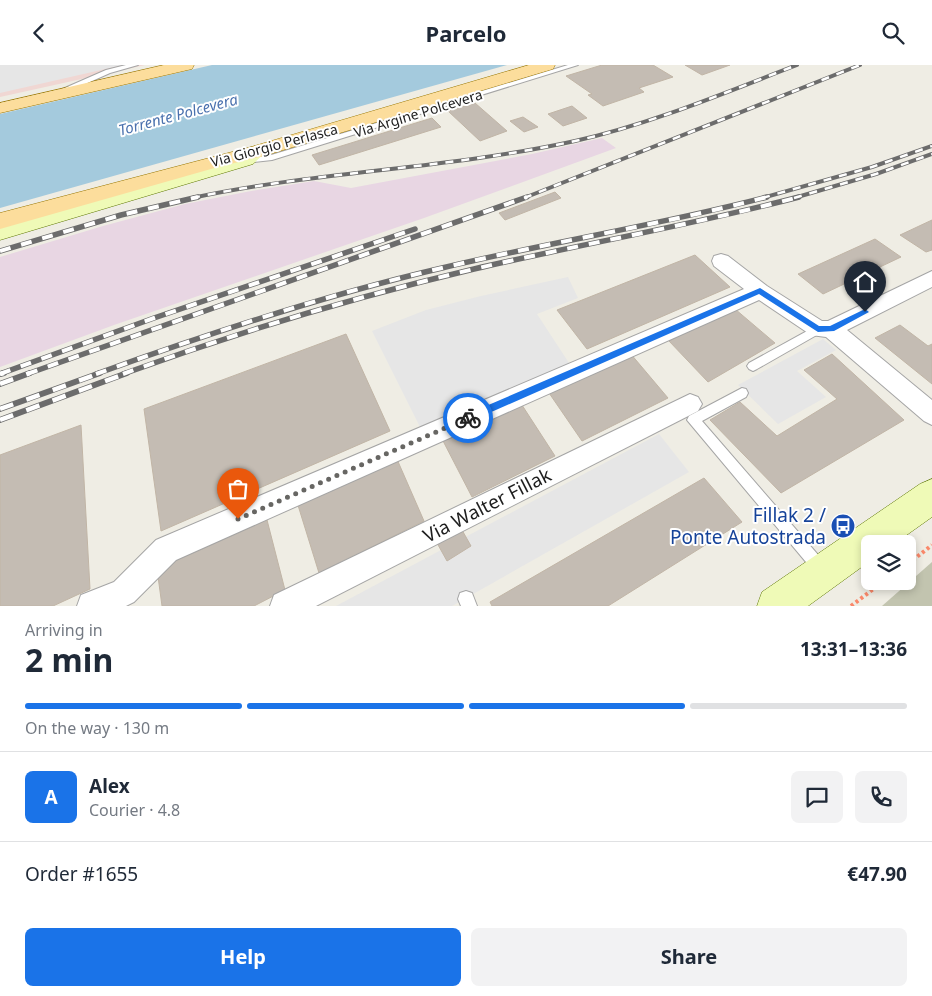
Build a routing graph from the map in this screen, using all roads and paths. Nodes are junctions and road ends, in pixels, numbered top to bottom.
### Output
1 (136, 65) edge
2 (186, 65) edge
3 (547, 65) edge
4 (575, 65) edge
5 (52, 96) junction
6 (0, 107) edge
7 (251, 156) junction
8 (0, 221) edge
9 (0, 231) edge
10 (721, 261) dead end
11 (932, 278) edge
12 (760, 291) junction
13 (824, 329) junction
14 (753, 366) dead end
15 (742, 393) dead end
16 (690, 404) dead end
17 (932, 414) edge
18 (932, 496) edge
19 (932, 545) edge
20 (916, 558) edge
21 (824, 572) junction
22 (872, 590) edge
23 (92, 606) edge
24 (285, 606) edge
25 (776, 606) edge
26 (851, 606) edge

1 - 5 lane
2 - 5 main road
3 - 7 main road, Via Giorgio Perlasca
4 - 7 lane, Via Argine Polcevera
5 - 6 main road
7 - 8 main road, Via Giorgio Perlasca
7 - 9 main road, Via Argine Polcevera
10 - 12 street
11 - 13 street
12 - 13 street
12 - 23 street
13 - 14 lane
13 - 17 street
15 - 21 lane
16 - 24 street, Via Walter Fillak
18 - 21 main road
19 - 20 path
21 - 25 main road
22 - 26 path

